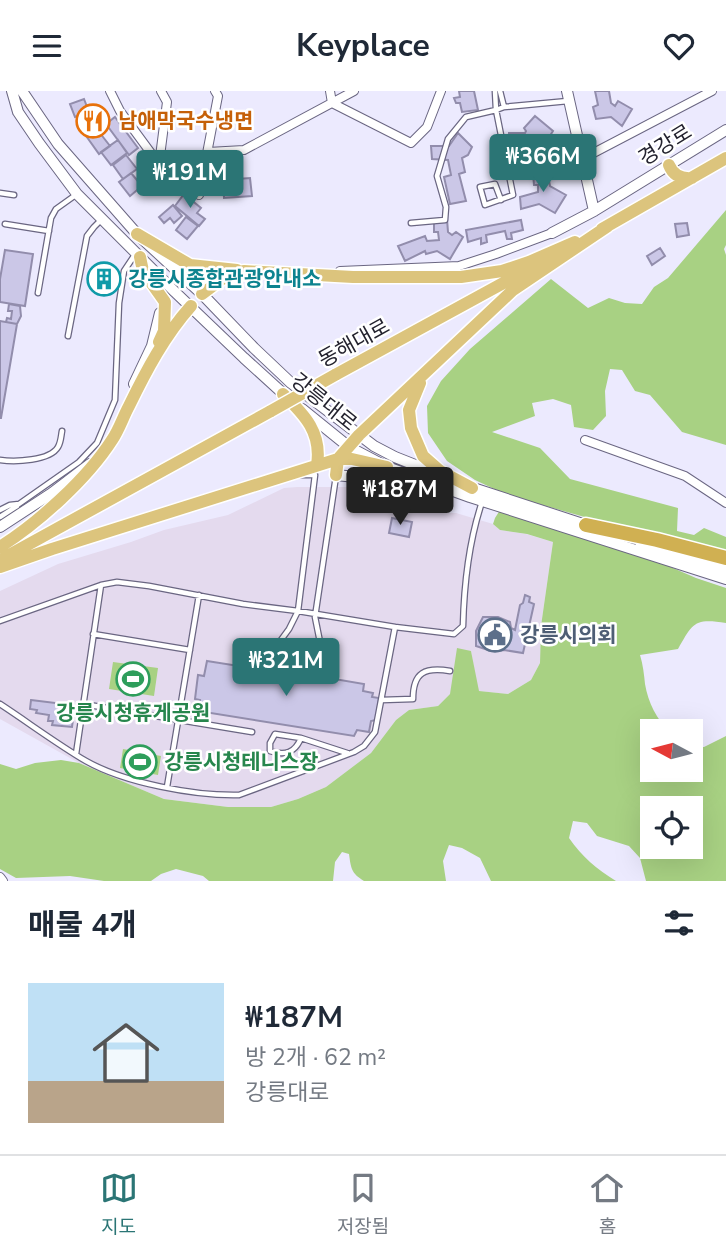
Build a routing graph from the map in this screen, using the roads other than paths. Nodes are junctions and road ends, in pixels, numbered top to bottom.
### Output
1 (12, 91) edge
2 (22, 91) edge
3 (110, 91) edge
4 (161, 91) edge
5 (215, 91) edge
6 (330, 91) edge
7 (354, 91) edge
8 (441, 91) edge
9 (498, 91) edge
10 (712, 91) edge
11 (568, 96) edge
12 (332, 103) junction
13 (504, 107) junction
14 (496, 110) junction
15 (726, 130) edge
16 (208, 152) junction
17 (726, 158) edge
18 (582, 159) junction
19 (159, 164) junction
20 (668, 165) junction
21 (692, 178) junction
22 (0, 193) edge
23 (77, 194) junction
24 (14, 195) dead end
25 (501, 199) junction
26 (594, 211) junction
27 (102, 219) junction
28 (411, 223) dead end
29 (5, 224) dead end
30 (603, 229) junction
31 (49, 231) junction
32 (551, 233) joint
33 (137, 234) junction
34 (138, 255) junction
35 (198, 266) junction
36 (244, 271) junction
37 (38, 293) dead end
38 (202, 294) junction
39 (163, 299) junction
40 (191, 306) junction
41 (68, 336) dead end
42 (148, 368) junction
43 (426, 372) junction
44 (283, 394) junction
45 (62, 431) dead end
46 (359, 435) junction
47 (113, 439) junction
48 (585, 440) dead end
49 (349, 447) junction
50 (101, 452) junction
51 (338, 459) junction
52 (0, 460) edge
53 (387, 467) junction
54 (316, 470) junction
55 (336, 475) junction
56 (471, 492) junction
57 (482, 501) junction
58 (726, 503) edge
59 (19, 504) junction
60 (0, 510) edge
61 (0, 517) edge
62 (586, 526) junction
63 (0, 527) edge
64 (0, 547) edge
65 (726, 558) edge
66 (0, 560) edge
67 (0, 567) edge
68 (726, 569) edge
69 (726, 579) edge
70 (101, 585) junction
71 (199, 595) junction
72 (298, 611) junction
73 (316, 614) junction
74 (0, 621) edge
75 (395, 627) junction
76 (93, 634) junction
77 (190, 650) junction
78 (450, 671) dead end
79 (382, 700) junction
80 (0, 703) edge
81 (83, 704) junction
82 (178, 721) junction
83 (251, 732) dead end
84 (301, 738) junction
85 (76, 754) junction
86 (348, 754) junction
87 (167, 787) junction

1 - 23 street, 강릉대로
2 - 33 street, 강릉대로
3 - 19 street
4 - 19 street
5 - 16 street
6 - 12 street
7 - 12 street
8 - 12 street
9 - 13 lane
9 - 14 lane
10 - 18 street
11 - 13 lane
11 - 18 street
12 - 16 street
13 - 14 lane
14 - 25 lane
14 - 28 lane
15 - 20 street, 경강로
16 - 19 street
17 - 21 main road, 동해대로
18 - 26 street
20 - 21 main road
20 - 26 street, 경강로
21 - 30 main road, 동해대로
22 - 24 lane
23 - 27 street, 강릉대로
23 - 31 lane
25 - 25 lane
26 - 32 street, 경강로
27 - 34 street, 강릉대로
27 - 41 lane
29 - 31 lane
30 - 36 main road
30 - 43 main road
30 - 66 main road, 동해대로, bridge
31 - 37 lane
32 - 35 street
33 - 35 main road
33 - 38 street, 강릉대로
34 - 39 main road
34 - 40 street, 강릉대로
34 - 59 lane
35 - 36 main road
36 - 38 main road
38 - 40 street
38 - 46 street, 강릉대로
39 - 42 main road
39 - 50 street
40 - 42 main road
40 - 44 street, 강릉대로
42 - 47 main road
43 - 46 main road
43 - 56 main road
44 - 49 street, 강릉대로
44 - 54 main road
45 - 52 lane
46 - 49 main road
46 - 56 street, 강릉대로
47 - 50 street
47 - 64 main road
48 - 58 street
49 - 51 main road
49 - 53 street, 강릉대로
50 - 63 street
51 - 53 main road
51 - 54 main road
51 - 55 main road
53 - 56 street, 강릉대로
54 - 67 main road
54 - 72 lane
55 - 56 street
55 - 73 lane
56 - 57 street, 강릉대로
56 - 62 street, 강릉대로
57 - 69 street, 강릉대로
57 - 75 lane
59 - 60 lane
59 - 61 lane
62 - 65 highway
62 - 68 street, 강릉대로
70 - 71 lane
70 - 74 lane
70 - 76 lane
71 - 72 lane
71 - 77 lane
72 - 73 lane
72 - 73 lane
73 - 75 lane
75 - 79 lane
76 - 77 lane
76 - 81 lane
77 - 82 lane
78 - 79 lane
79 - 86 lane
80 - 85 lane
81 - 82 lane
81 - 85 lane
82 - 83 lane
82 - 87 lane
84 - 84 lane
84 - 86 lane
85 - 87 lane
86 - 87 lane

